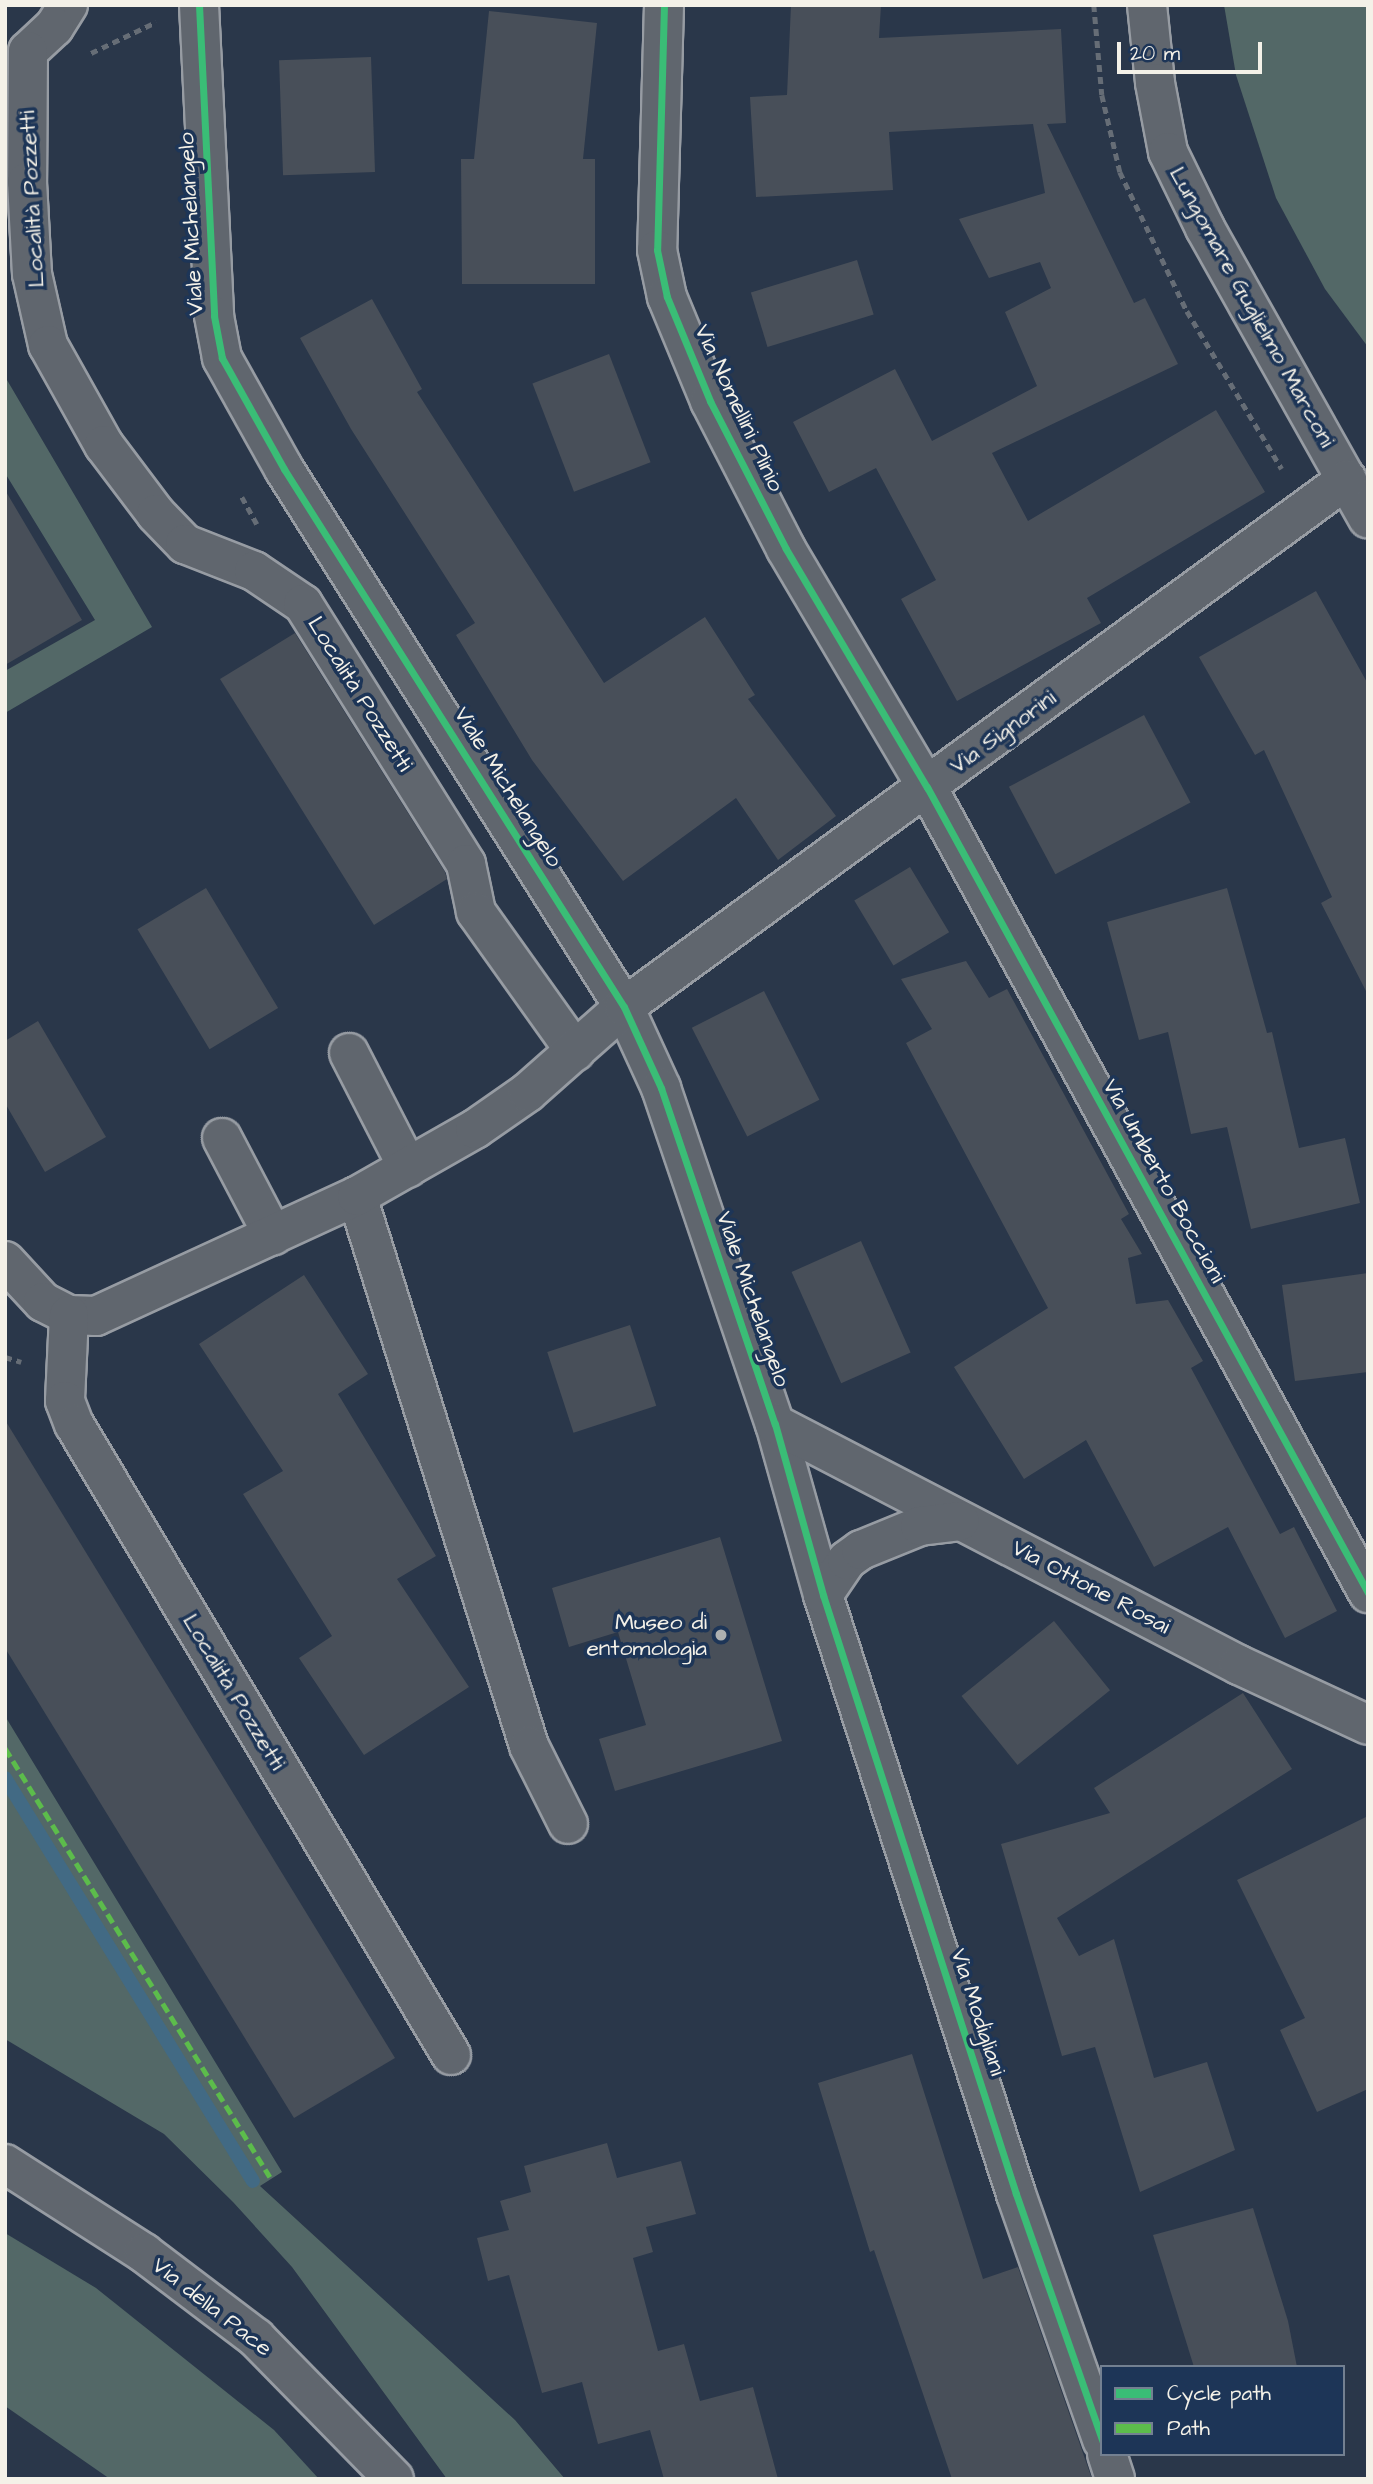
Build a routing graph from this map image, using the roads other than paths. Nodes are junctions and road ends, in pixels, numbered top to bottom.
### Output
1 (68, 5) edge
2 (664, 5) edge
3 (1147, 5) edge
4 (182, 11) edge
5 (1347, 479) junction
6 (1368, 518) edge
7 (927, 787) junction
8 (624, 1007) junction
9 (575, 1051) junction
10 (349, 1054) dead end
11 (222, 1138) dead end
12 (408, 1168) junction
13 (358, 1196) junction
14 (273, 1235) junction
15 (5, 1261) edge
16 (69, 1315) junction
17 (775, 1424) junction
18 (960, 1521) junction
19 (1368, 1593) edge
20 (822, 1595) junction
21 (1368, 1726) edge
22 (568, 1824) dead end
23 (452, 2055) dead end
24 (5, 2164) edge
25 (1100, 2434) edge
26 (1108, 2456) edge
27 (394, 2479) edge
28 (1115, 2479) edge

1 - 9 street, Località Pozzetti
2 - 7 street, Via Nomellini Plinio
3 - 5 street, Lungomare Guglielmo Marconi
4 - 8 street, Viale Michelangelo
5 - 6 street, Lungomare Guglielmo Marconi
5 - 7 street, Via Signorini
7 - 8 street, Via Signorini
7 - 19 street, Via Umberto Boccioni
8 - 9 street
8 - 17 street, Viale Michelangelo
9 - 12 street
10 - 12 street
11 - 14 street
12 - 13 street
13 - 14 street
13 - 22 street
14 - 16 street
15 - 16 street
16 - 23 street, Località Pozzetti
17 - 18 street, Via Ottone Rosai
17 - 20 street, Viale Michelangelo
18 - 20 street
18 - 21 street, Via Ottone Rosai
20 - 25 street, Via Modigliani
24 - 27 street, Via della Pace
26 - 28 street

